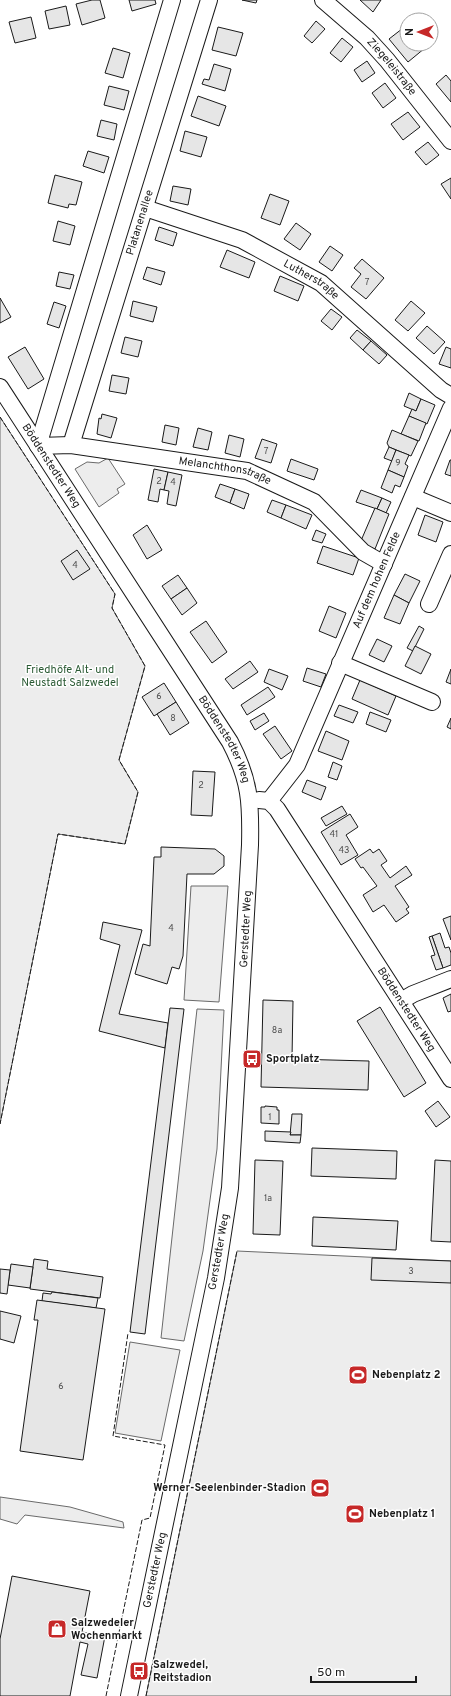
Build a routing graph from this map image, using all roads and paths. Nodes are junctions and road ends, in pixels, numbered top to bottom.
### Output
1 (172, 0) edge
2 (209, 0) edge
3 (324, 0) edge
4 (451, 141) edge
5 (145, 208) junction
6 (0, 387) edge
7 (451, 396) edge
8 (451, 408) edge
9 (445, 439) edge
10 (71, 445) junction
11 (38, 446) junction
12 (413, 496) junction
13 (451, 513) edge
14 (451, 554) edge
15 (384, 564) junction
16 (429, 604) dead end
17 (340, 663) junction
18 (432, 702) dead end
19 (251, 800) junction
20 (269, 801) junction
21 (451, 979) edge
22 (401, 1001) junction
23 (451, 1079) edge
24 (129, 1696) edge

1 - 11 street
2 - 5 street, Platanenallee
3 - 4 street, Ziegeleistraße
5 - 7 street, Lutherstraße
5 - 10 street, Platanenallee
6 - 11 street, Böddenstedter Weg
8 - 9 street, Auf dem hohen Felde
9 - 12 street, Auf dem hohen Felde
10 - 11 street, Melanchthonstraße
10 - 15 street, Melanchthonstraße
11 - 19 street, Böddenstedter Weg
12 - 13 street
12 - 15 street, Auf dem hohen Felde
14 - 16 street
15 - 17 street, Auf dem hohen Felde
17 - 18 street
17 - 20 street, Auf dem hohen Felde
19 - 20 street
19 - 24 street, Gerstedter Weg
20 - 22 street, Böddenstedter Weg
21 - 22 street
22 - 23 street, Böddenstedter Weg

